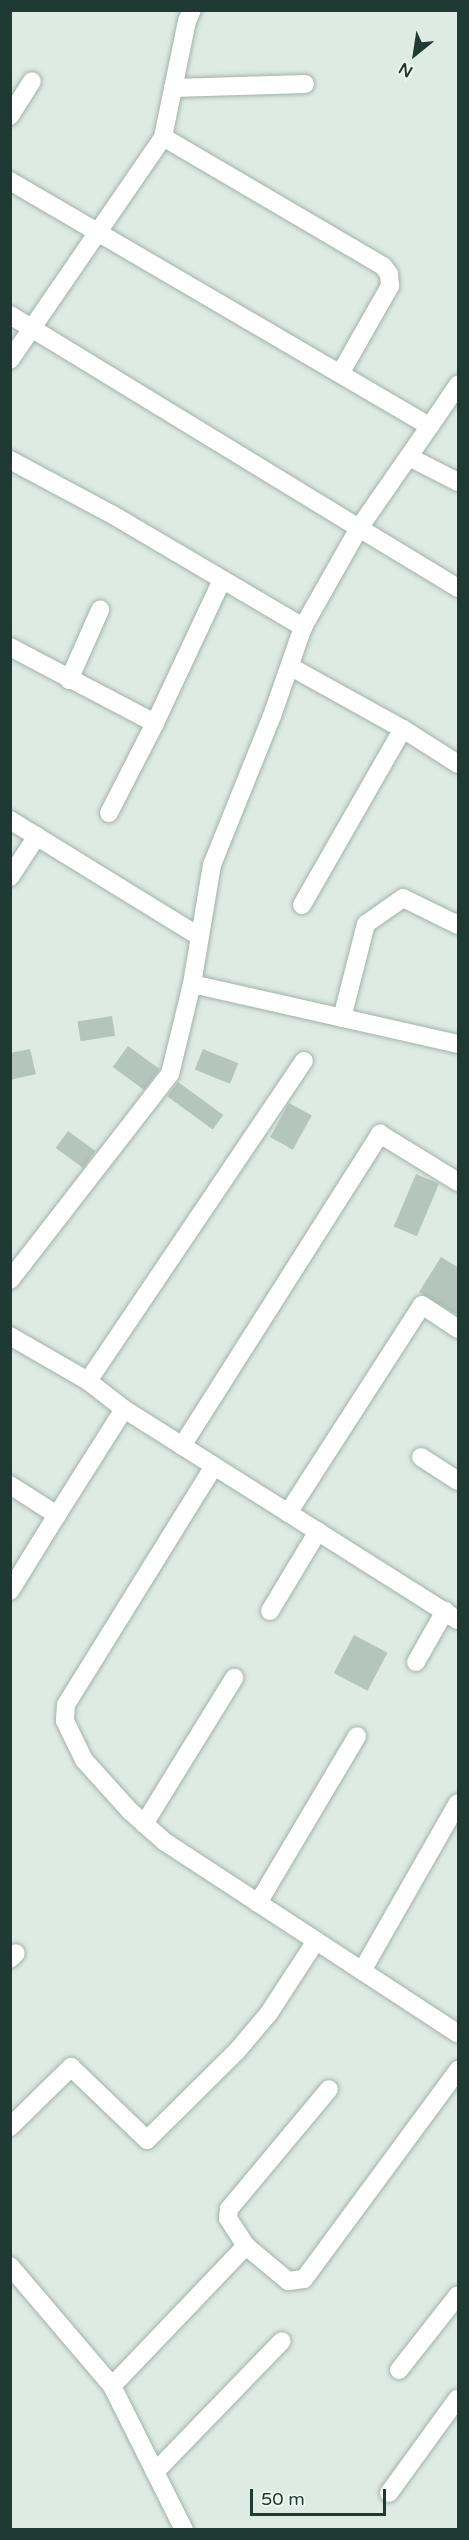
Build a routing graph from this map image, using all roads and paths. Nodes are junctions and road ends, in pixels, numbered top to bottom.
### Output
1 (192, 10) edge
2 (32, 81) dead end
3 (305, 84) dead end
4 (173, 88) junction
5 (10, 116) edge
6 (163, 137) junction
7 (10, 182) edge
8 (97, 232) junction
9 (10, 315) edge
10 (32, 328) junction
11 (10, 360) edge
12 (340, 374) junction
13 (459, 385) edge
14 (430, 426) junction
15 (409, 457) junction
16 (10, 460) edge
17 (459, 482) edge
18 (358, 528) junction
19 (222, 580) junction
20 (459, 588) edge
21 (100, 610) dead end
22 (303, 627) junction
23 (11, 648) edge
24 (291, 667) junction
25 (69, 680) junction
26 (155, 723) junction
27 (403, 729) junction
28 (459, 764) edge
29 (109, 813) dead end
30 (10, 820) edge
31 (37, 836) junction
32 (10, 877) edge
33 (302, 905) dead end
34 (459, 925) edge
35 (200, 937) junction
36 (192, 984) junction
37 (342, 1018) junction
38 (459, 1044) edge
39 (304, 1061) dead end
40 (459, 1182) edge
41 (10, 1280) edge
42 (459, 1329) edge
43 (10, 1336) edge
44 (88, 1380) junction
45 (124, 1409) junction
46 (182, 1446) junction
47 (421, 1457) dead end
48 (214, 1466) junction
49 (459, 1481) edge
50 (10, 1485) edge
51 (288, 1512) junction
52 (57, 1515) junction
53 (318, 1531) junction
54 (10, 1591) edge
55 (270, 1611) dead end
56 (452, 1615) edge
57 (416, 1662) dead end
58 (234, 1678) dead end
59 (357, 1736) dead end
60 (459, 1803) edge
61 (144, 1824) junction
62 (258, 1903) junction
63 (316, 1941) junction
64 (362, 1971) junction
65 (459, 2034) edge
66 (459, 2070) edge
67 (329, 2089) dead end
68 (10, 2127) edge
69 (246, 2246) junction
70 (10, 2266) edge
71 (459, 2295) edge
72 (282, 2341) dead end
73 (399, 2370) dead end
74 (112, 2386) junction
75 (459, 2398) edge
76 (155, 2472) junction
77 (389, 2493) dead end
78 (184, 2529) edge

1 - 4 street
2 - 5 street
3 - 4 street
4 - 6 street
6 - 8 street
6 - 12 street
7 - 8 street
8 - 10 street
8 - 12 street
9 - 10 street
10 - 11 street
10 - 18 street
12 - 14 street
13 - 14 street
14 - 15 street
15 - 17 street
15 - 18 street
16 - 19 street
18 - 20 street
18 - 22 street
19 - 22 street
19 - 26 street
21 - 25 street
22 - 24 street
23 - 25 street
24 - 27 street
24 - 35 street
25 - 26 street
26 - 29 street
27 - 28 street
27 - 33 street
30 - 31 street
31 - 32 street
31 - 35 street
34 - 37 street
35 - 36 street
36 - 37 street
36 - 41 street
37 - 38 street
39 - 44 street
40 - 46 street
42 - 51 street
43 - 44 street
44 - 45 street
45 - 46 street
45 - 52 street
46 - 48 street
47 - 49 street
48 - 51 street
48 - 61 street
50 - 52 street
51 - 53 street
52 - 54 street
53 - 55 street
53 - 56 street
56 - 57 street
58 - 61 street
59 - 62 street
60 - 64 street
61 - 62 street
62 - 63 street
63 - 64 street
63 - 68 street
64 - 65 street
66 - 69 street
67 - 69 street
69 - 74 street
70 - 74 street
71 - 73 street
72 - 76 street
74 - 76 street
75 - 77 street
76 - 78 street

